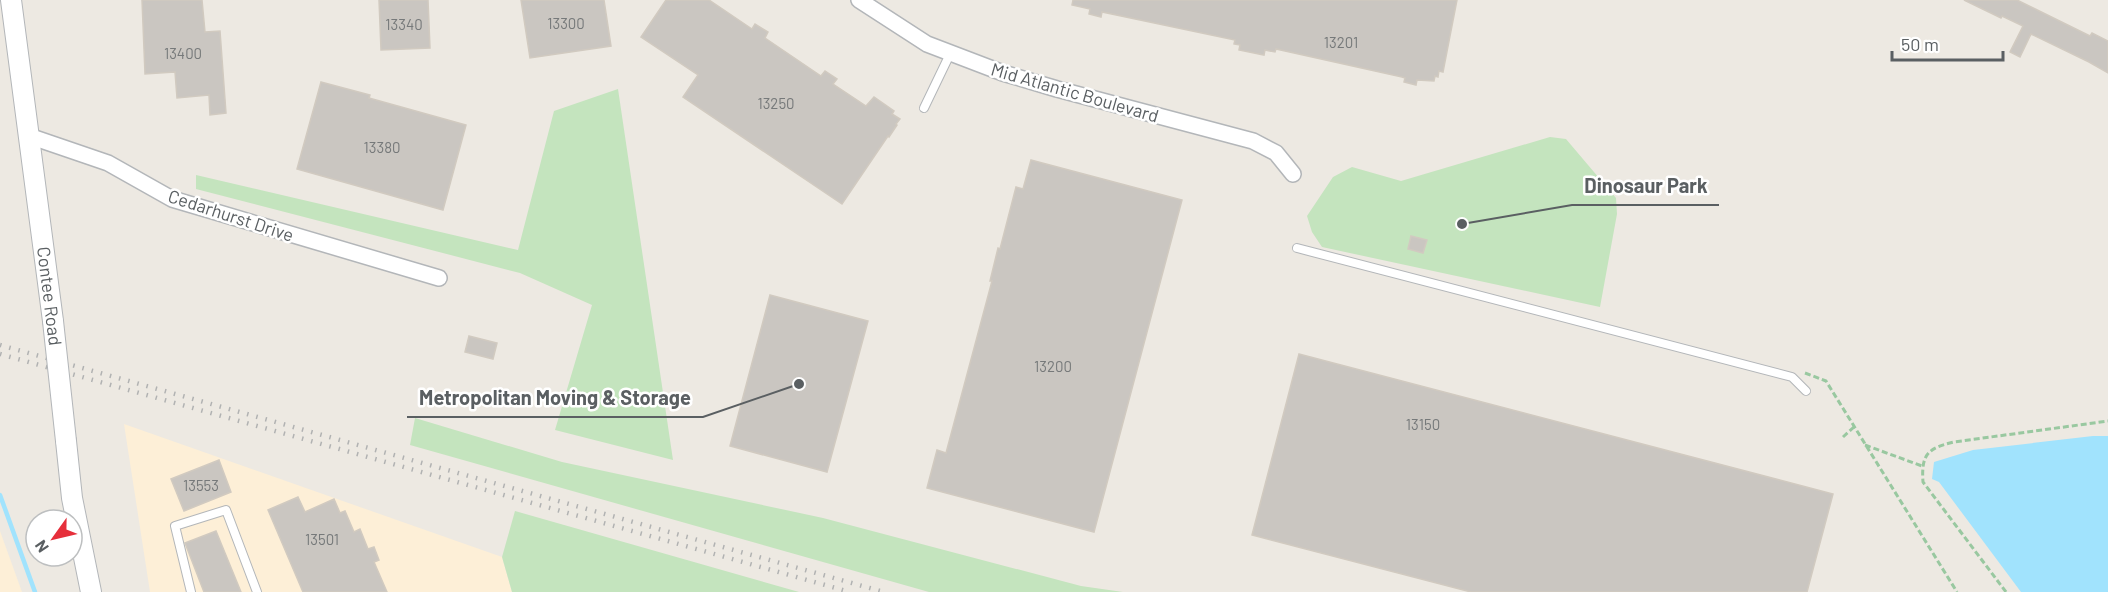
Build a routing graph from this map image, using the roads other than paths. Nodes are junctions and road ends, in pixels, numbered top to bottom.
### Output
1 (11, 0) edge
2 (859, 0) edge
3 (950, 54) junction
4 (924, 108) dead end
5 (29, 136) junction
6 (1293, 174) dead end
7 (1297, 248) dead end
8 (439, 278) dead end
9 (1806, 391) dead end
10 (91, 592) edge
11 (191, 592) edge
12 (257, 592) edge

1 - 5 street, Contee Road
2 - 3 street, Mid Atlantic Boulevard
3 - 4 lane
3 - 6 street, Mid Atlantic Boulevard
5 - 8 street, Cedarhurst Drive
5 - 10 street, Contee Road, bridge
7 - 9 lane
11 - 12 lane

